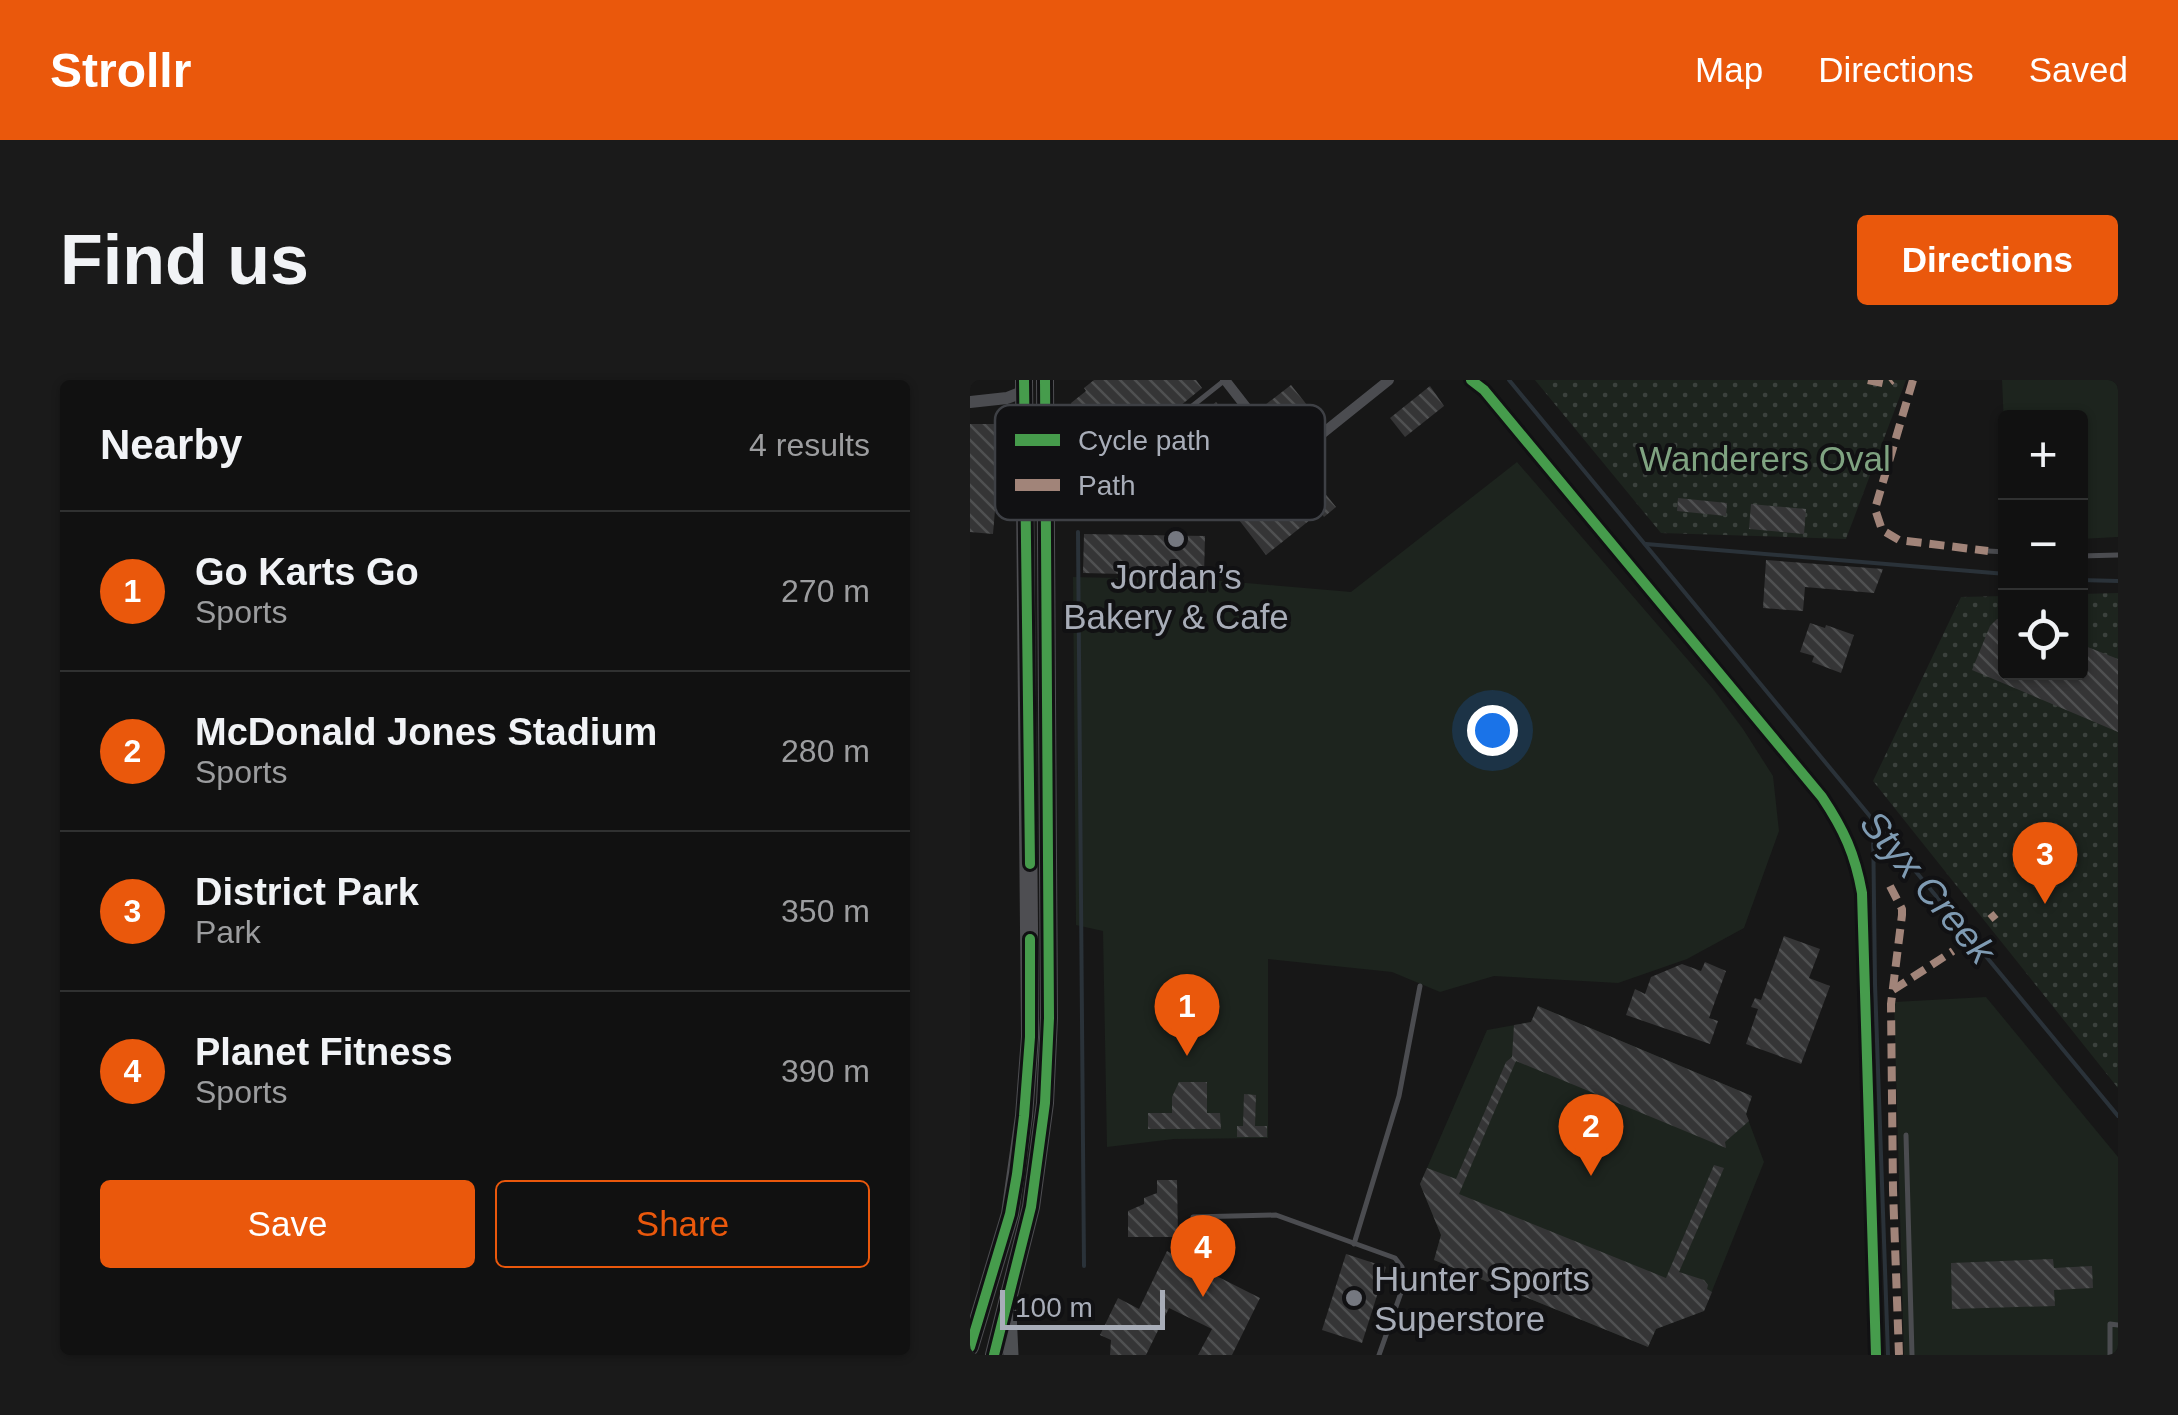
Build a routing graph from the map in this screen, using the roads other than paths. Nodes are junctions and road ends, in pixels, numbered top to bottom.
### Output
1 (1046, 380) edge
2 (1225, 380) edge
3 (1389, 380) edge
4 (1024, 386) edge
5 (970, 402) edge
6 (1046, 405) edge
7 (1194, 405) edge
8 (1244, 405) edge
9 (1325, 431) edge
10 (1028, 520) edge
11 (1044, 520) edge
12 (1988, 551) dead end
13 (1998, 552) edge
14 (2118, 555) edge
15 (2088, 556) edge
16 (1039, 911) junction
17 (1420, 986) dead end
18 (1906, 1135) dead end
19 (1193, 1217) dead end
20 (1354, 1244) junction
21 (1012, 1288) junction
22 (2118, 1325) edge
23 (970, 1347) edge
24 (994, 1355) edge
25 (1012, 1355) edge
26 (1380, 1355) edge
27 (1912, 1355) edge
28 (2110, 1355) edge

1 - 4 highway
1 - 6 highway
2 - 7 lane
2 - 8 street
3 - 9 street
4 - 5 street
10 - 16 highway
11 - 16 highway
12 - 13 lane
14 - 15 lane
16 - 21 highway
16 - 23 highway
17 - 20 lane
18 - 27 lane
19 - 20 lane
20 - 26 lane
21 - 24 highway
21 - 25 main road
22 - 28 lane

